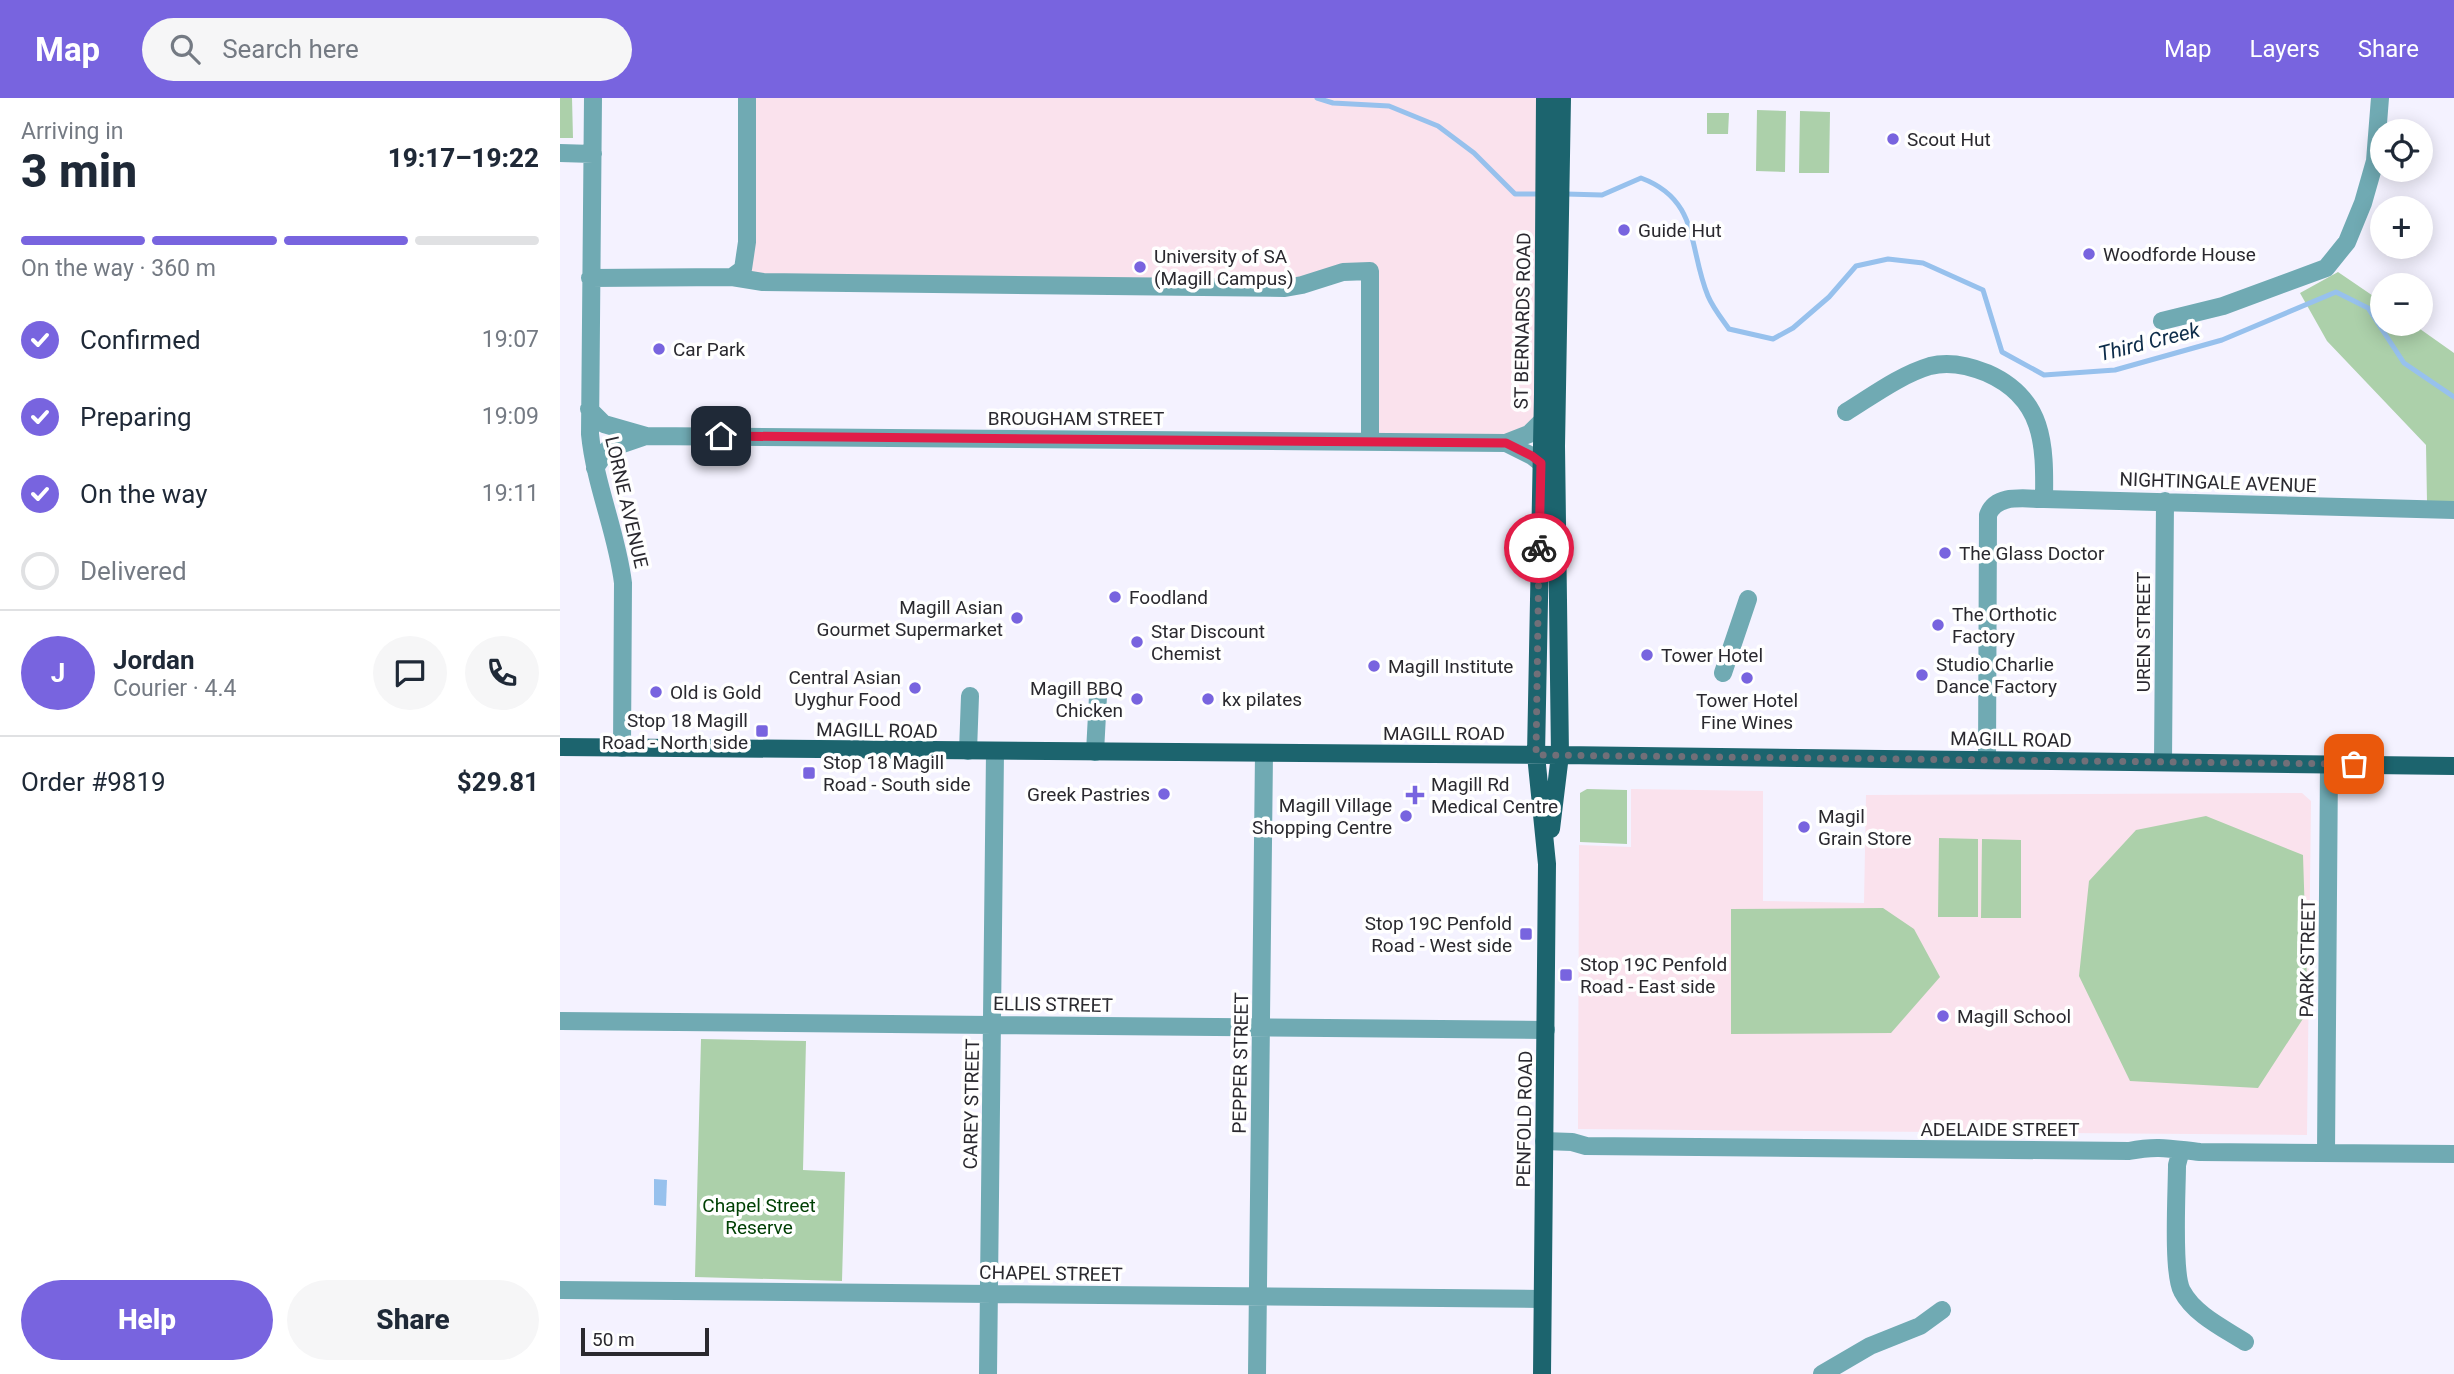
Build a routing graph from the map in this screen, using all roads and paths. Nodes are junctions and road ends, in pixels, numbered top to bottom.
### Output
1 (593, 98) edge
2 (746, 98) edge
3 (1545, 98) edge
4 (1562, 98) edge
5 (2380, 98) edge
6 (1553, 144) junction
7 (560, 153) edge
8 (593, 154) junction
9 (1552, 168) junction
10 (732, 277) junction
11 (590, 278) junction
12 (2162, 321) dead end
13 (589, 409) junction
14 (1846, 412) dead end
15 (1542, 421) junction
16 (646, 436) junction
17 (1370, 440) junction
18 (1506, 443) junction
19 (1541, 463) junction
20 (595, 468) junction
21 (2044, 499) junction
22 (2165, 502) junction
23 (2454, 510) edge
24 (1748, 599) dead end
25 (1723, 673) dead end
26 (970, 696) dead end
27 (1098, 696) dead end
28 (560, 747) edge
29 (622, 748) junction
30 (968, 751) junction
31 (995, 752) junction
32 (1095, 752) junction
33 (1264, 753) junction
34 (1536, 755) junction
35 (1560, 755) junction
36 (1987, 760) junction
37 (2163, 762) junction
38 (2329, 764) junction
39 (2454, 766) edge
40 (1547, 864) junction
41 (560, 1021) edge
42 (994, 1025) junction
43 (1262, 1028) junction
44 (1546, 1030) junction
45 (1544, 1141) junction
46 (2181, 1150) junction
47 (2326, 1153) junction
48 (2454, 1154) edge
49 (560, 1290) edge
50 (989, 1294) junction
51 (1258, 1297) junction
52 (1542, 1299) junction
53 (1942, 1310) dead end
54 (2245, 1342) dead end
55 (988, 1374) edge
56 (1257, 1374) edge
57 (1542, 1374) edge
58 (1822, 1374) edge

1 - 8 street, LORNE AVENUE
2 - 10 street
3 - 6 main road, ST BERNARDS ROAD
4 - 6 main road, ST BERNARDS ROAD
5 - 12 street
6 - 9 main road, ST BERNARDS ROAD
7 - 8 street
8 - 11 street, LORNE AVENUE
9 - 15 main road, ST BERNARDS ROAD
9 - 35 main road, ST BERNARDS ROAD
10 - 11 street
10 - 17 street
11 - 13 street, LORNE AVENUE
13 - 16 street, BROUGHAM STREET
13 - 20 street, LORNE AVENUE
14 - 21 street
15 - 18 street, BROUGHAM STREET
15 - 19 main road, ST BERNARDS ROAD
16 - 17 street, BROUGHAM STREET
16 - 20 street, BROUGHAM STREET
17 - 18 street, BROUGHAM STREET
18 - 19 street, BROUGHAM STREET
19 - 34 main road, ST BERNARDS ROAD
20 - 29 street, LORNE AVENUE
21 - 22 street, NIGHTINGALE AVENUE
21 - 36 street, NIGHTINGALE AVENUE
22 - 23 street, NIGHTINGALE AVENUE
22 - 37 street, UREN STREET
24 - 25 street
26 - 30 street
27 - 32 street
28 - 29 main road, MAGILL ROAD
29 - 30 main road, MAGILL ROAD
30 - 31 main road, MAGILL ROAD
31 - 32 main road, MAGILL ROAD
31 - 42 street, CAREY STREET
32 - 33 main road, MAGILL ROAD
33 - 34 main road, MAGILL ROAD
33 - 43 street, PEPPER STREET
34 - 35 main road, MAGILL ROAD
34 - 40 main road, PENFOLD ROAD
35 - 36 main road, MAGILL ROAD
35 - 40 main road, PENFOLD ROAD
36 - 37 main road, MAGILL ROAD
37 - 38 main road, MAGILL ROAD
38 - 39 main road, MAGILL ROAD
38 - 47 street, PARK STREET
40 - 44 main road, PENFOLD ROAD
41 - 42 street, ELLIS STREET
42 - 43 street, ELLIS STREET
42 - 50 street, CAREY STREET
43 - 44 street, ELLIS STREET
43 - 51 street, PEPPER STREET
44 - 45 main road, PENFOLD ROAD
45 - 46 street, ADELAIDE STREET
45 - 52 main road, PENFOLD ROAD
46 - 47 street, ADELAIDE STREET
46 - 54 street
47 - 48 street, ADELAIDE STREET
49 - 50 street, CHAPEL STREET
50 - 51 street, CHAPEL STREET
50 - 55 street, CAREY STREET
51 - 52 street, CHAPEL STREET
51 - 56 street, PEPPER STREET
52 - 57 main road, PENFOLD ROAD
53 - 58 street

